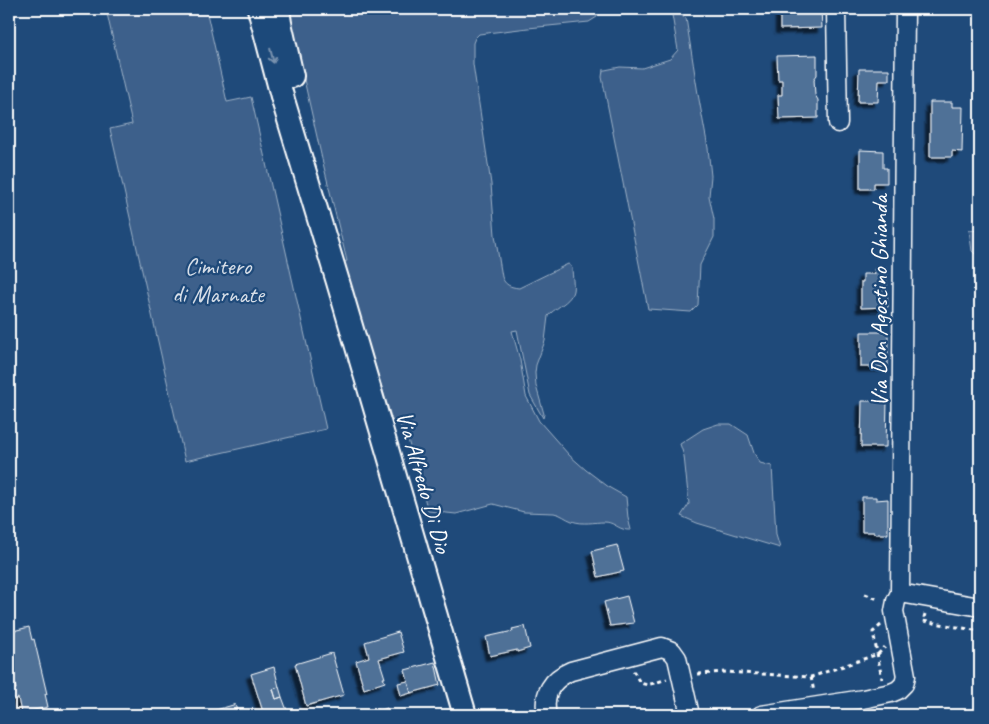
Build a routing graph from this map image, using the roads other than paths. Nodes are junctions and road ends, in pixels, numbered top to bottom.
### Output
1 (260, 9) edge
2 (278, 9) edge
3 (836, 9) edge
4 (905, 9) edge
5 (838, 123) dead end
6 (332, 263) junction
7 (900, 593) junction
8 (980, 607) edge
9 (466, 715) edge
10 (546, 715) edge
11 (690, 715) edge
12 (761, 715) edge

1 -> 6 main road, Via Alfredo Di Dio
2 - 6 main road, Via Alfredo Di Dio
3 - 5 street
4 - 7 street, Via Don Agostino Ghianda
6 - 9 main road, Via Alfredo Di Dio
7 - 8 street
7 - 12 street, Via Don Agostino Ghianda
10 - 11 street

